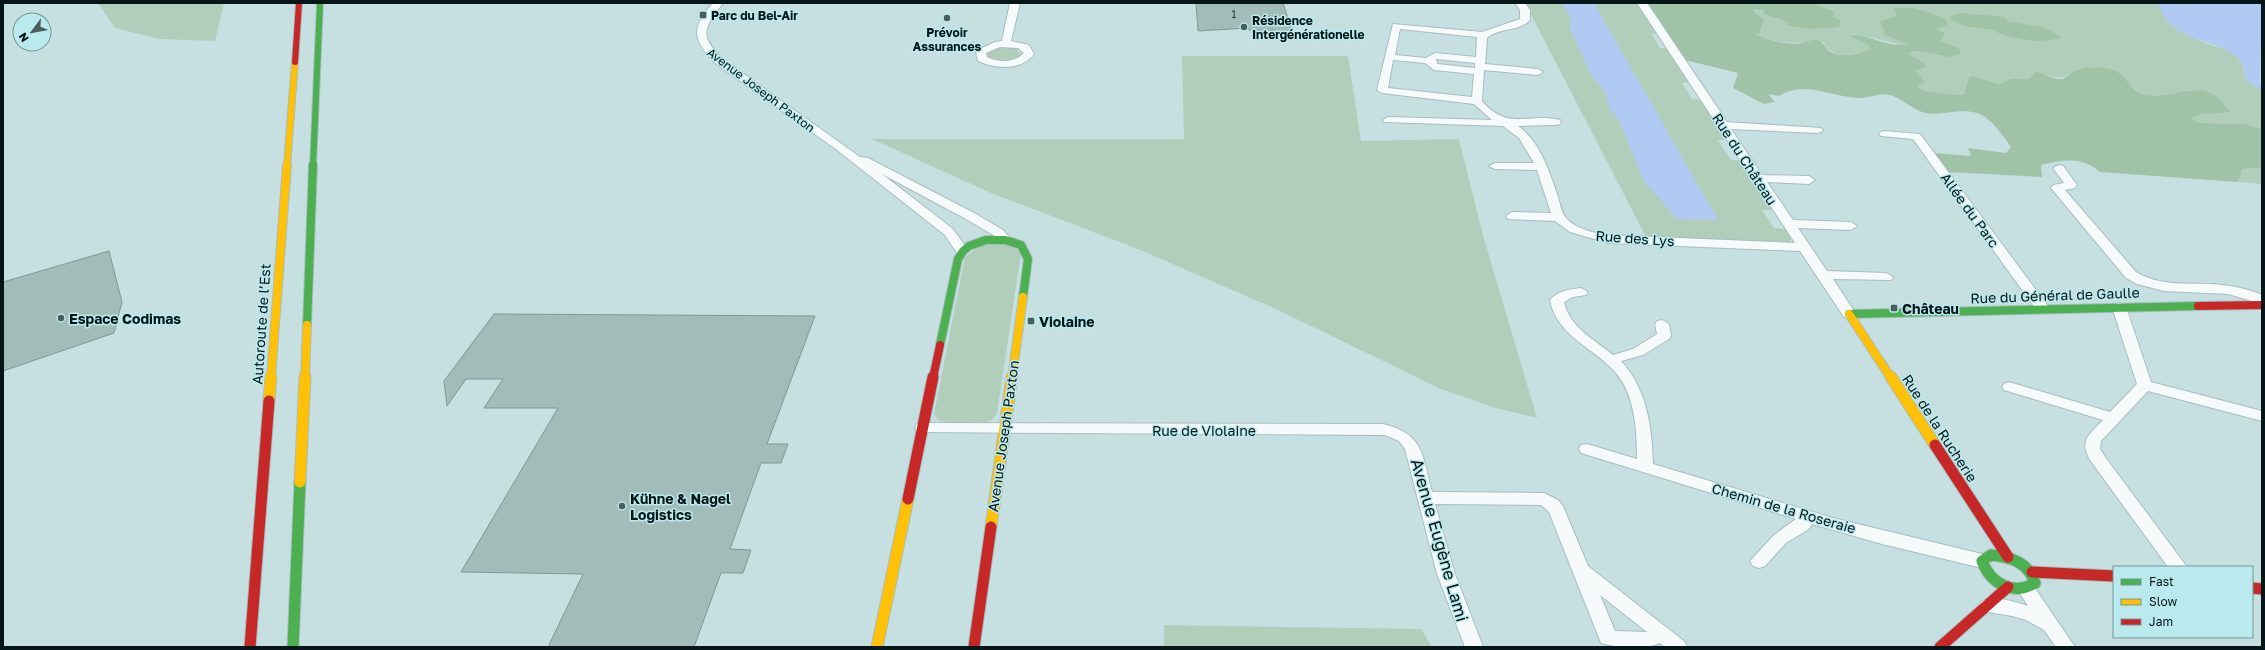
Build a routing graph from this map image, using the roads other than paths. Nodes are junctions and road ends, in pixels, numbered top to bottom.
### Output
1 (299, 3) edge
2 (320, 3) edge
3 (718, 3) edge
4 (1015, 3) edge
5 (1520, 3) edge
6 (1642, 3) edge
7 (1482, 35) junction
8 (1006, 44) dead end
9 (1389, 57) junction
10 (1479, 66) junction
11 (1538, 72) dead end
12 (1477, 101) junction
13 (1388, 120) dead end
14 (1556, 122) dead end
15 (1509, 124) junction
16 (1724, 125) junction
17 (1817, 130) dead end
18 (1885, 134) dead end
19 (841, 148) junction
20 (1495, 166) dead end
21 (1541, 167) junction
22 (2059, 168) dead end
23 (1759, 178) junction
24 (1809, 180) dead end
25 (1512, 216) dead end
26 (1559, 217) junction
27 (1788, 224) junction
28 (1851, 226) dead end
29 (1005, 239) junction
30 (1803, 247) junction
31 (962, 250) junction
32 (1822, 275) junction
33 (1886, 278) dead end
34 (1581, 292) dead end
35 (2262, 300) edge
36 (2262, 305) edge
37 (2119, 307) junction
38 (2043, 309) junction
39 (1849, 314) junction
40 (1662, 324) dead end
41 (1610, 360) junction
42 (2145, 385) junction
43 (2009, 387) dead end
44 (2262, 416) edge
45 (2115, 419) junction
46 (923, 428) junction
47 (1004, 429) junction
48 (1402, 435) joint
49 (1587, 449) dead end
50 (1645, 466) junction
51 (1425, 498) junction
52 (1806, 516) junction
53 (2008, 557) junction
54 (1759, 561) dead end
55 (1982, 561) junction
56 (2177, 566) edge
57 (1579, 568) junction
58 (2032, 572) junction
59 (2113, 576) edge
60 (2017, 588) junction
61 (1988, 606) junction
62 (2052, 627) junction
63 (1660, 634) junction
64 (249, 645) edge
65 (293, 647) edge
66 (876, 647) edge
67 (974, 647) edge
68 (1474, 647) edge
69 (1678, 647) edge
70 (1940, 647) edge
71 (2066, 647) edge

1 - 64 main road, Autoroute de l’Est
2 - 65 main road
3 - 19 street, Avenue Joseph Paxton
4 - 8 street
5 - 7 street
6 - 16 street, Rue du Château
7 - 9 street
7 - 10 street
9 - 10 street
9 - 12 street
10 - 11 street
10 - 12 street
12 - 15 street
13 - 15 street
14 - 15 street
15 - 21 street
16 - 17 street
16 - 23 street, Rue du Château
18 - 38 street, Allée du Parc
19 - 29 street, Avenue Joseph Paxton
19 - 31 street, Avenue Joseph Paxton
20 - 21 street
21 - 26 street
22 - 35 street
23 - 24 street
23 - 27 street, Rue du Château
25 - 26 street
26 - 30 street, Rue des Lys
27 - 28 street
27 - 30 street, Rue du Château
29 - 31 main road
29 - 47 main road, Avenue Joseph Paxton
30 - 32 street, Rue du Château
31 - 46 main road
32 - 33 street
32 - 39 street, Rue du Château
34 - 41 street
36 - 37 main road, Rue du Général de Gaulle
37 - 38 main road, Rue du Général de Gaulle
37 - 42 street
38 - 39 main road, Rue du Général de Gaulle
39 - 53 main road, Rue de la Rucherie
40 - 41 street
41 - 50 street
42 - 44 street
42 - 45 street
43 - 45 street
45 - 56 street
46 - 47 street, Rue de Violaine
46 - 66 main road
47 - 48 street, Rue de Violaine
47 - 67 main road, Avenue Joseph Paxton
48 - 51 street, Avenue Eugène Lami
49 - 50 street, Chemin de la Roseraie
50 - 52 street, Chemin de la Roseraie
51 - 57 street
51 - 68 street, Avenue Eugène Lami
52 - 54 street
52 - 55 street, Chemin de la Roseraie
53 - 55 main road
53 - 58 main road
55 - 60 main road
57 - 63 street
57 - 63 street
58 - 59 main road
58 - 60 main road
60 - 61 main road
60 - 62 street
61 - 62 street
61 - 70 main road
62 - 71 street
63 - 69 street

